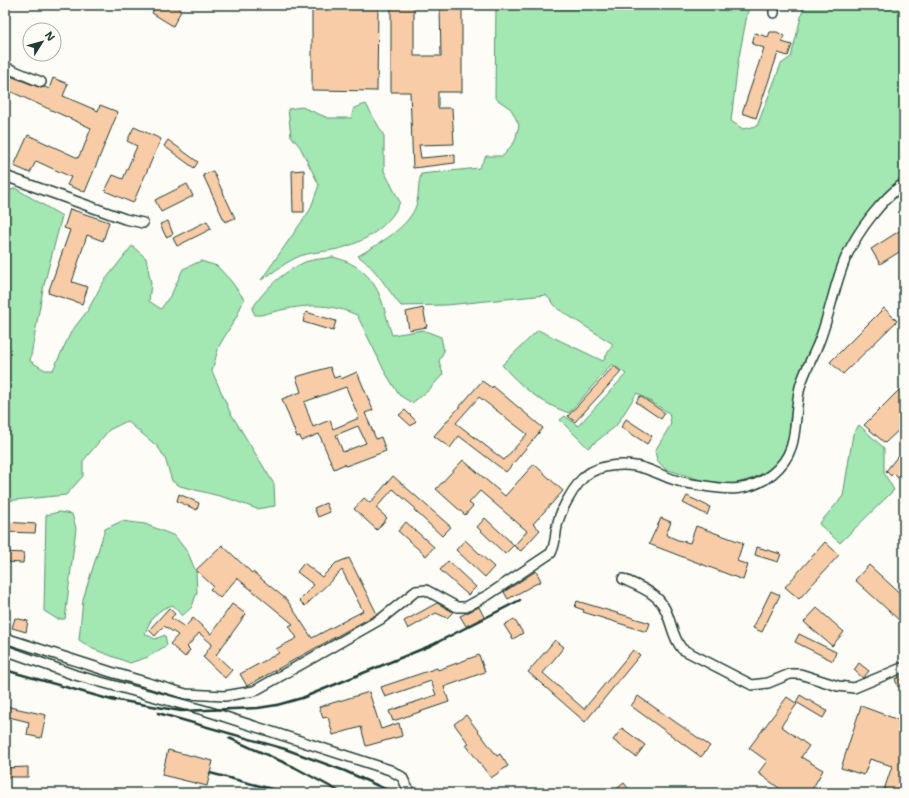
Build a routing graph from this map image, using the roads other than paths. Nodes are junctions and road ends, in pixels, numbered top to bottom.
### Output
1 (5, 67) edge
2 (41, 82) dead end
3 (5, 176) edge
4 (904, 184) edge
5 (143, 222) dead end
6 (623, 579) dead end
7 (5, 638) edge
8 (5, 650) edge
9 (904, 667) edge
10 (410, 793) edge

1 - 2 street
3 - 5 street
4 - 7 street
6 - 9 street
8 - 10 street

